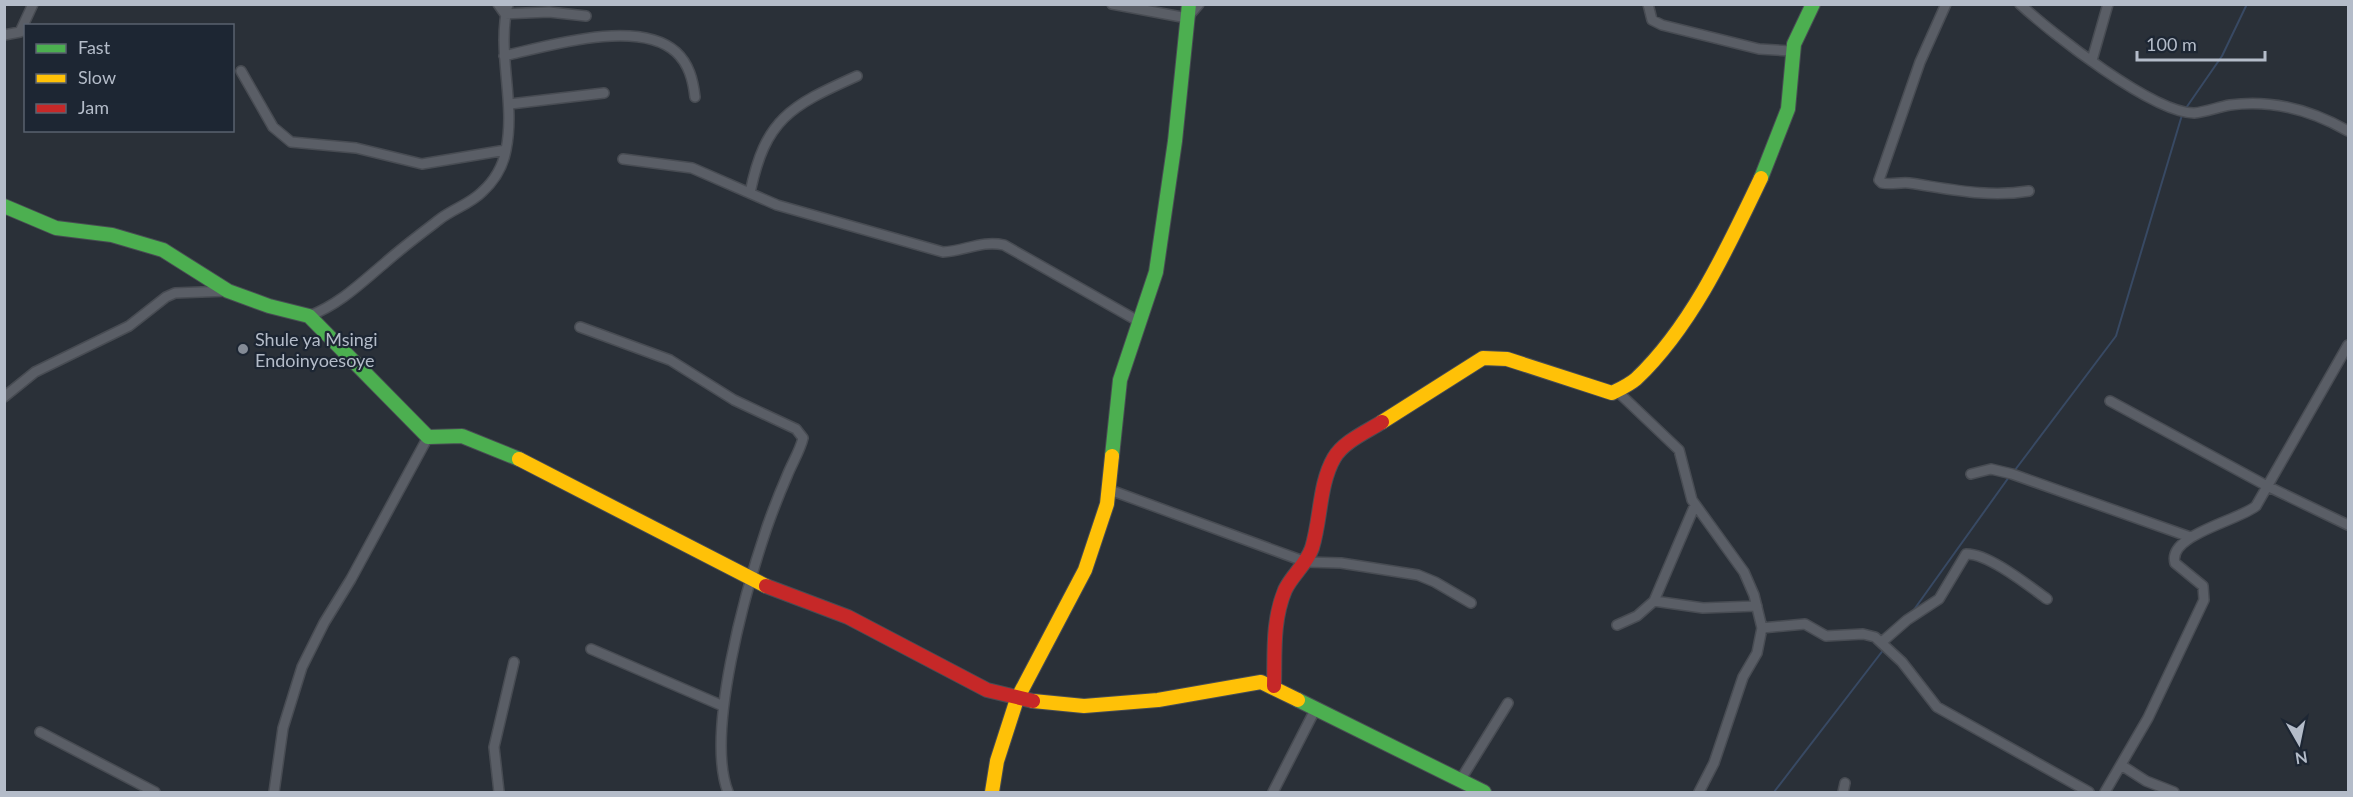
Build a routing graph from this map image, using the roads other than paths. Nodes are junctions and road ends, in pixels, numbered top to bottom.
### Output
1 (33, 4) edge
2 (498, 4) edge
3 (1112, 4) edge
4 (1199, 4) edge
5 (1648, 4) edge
6 (1813, 4) edge
7 (1946, 4) edge
8 (2020, 4) edge
9 (2108, 4) edge
10 (507, 9) edge
11 (1188, 11) edge
12 (586, 16) dead end
13 (4, 35) edge
14 (1791, 51) junction
15 (504, 56) junction
16 (2092, 60) junction
17 (241, 71) dead end
18 (856, 76) dead end
19 (603, 93) dead end
20 (695, 97) dead end
21 (510, 104) junction
22 (2349, 130) edge
23 (506, 150) junction
24 (623, 159) dead end
25 (2029, 191) dead end
26 (750, 193) junction
27 (4, 206) edge
28 (228, 291) junction
29 (309, 316) junction
30 (1138, 321) junction
31 (579, 327) dead end
32 (2349, 345) edge
33 (1618, 393) junction
34 (4, 397) edge
35 (2110, 401) dead end
36 (428, 437) junction
37 (1971, 474) dead end
38 (2268, 486) junction
39 (1110, 490) junction
40 (1695, 505) junction
41 (2349, 525) edge
42 (2190, 537) junction
43 (1306, 562) junction
44 (752, 581) junction
45 (2048, 599) dead end
46 (1654, 602) junction
47 (1472, 603) dead end
48 (1757, 606) junction
49 (1617, 625) dead end
50 (1762, 628) junction
51 (1883, 641) junction
52 (591, 649) dead end
53 (514, 662) dead end
54 (1274, 686) junction
55 (1017, 699) junction
56 (1508, 703) dead end
57 (723, 705) junction
58 (1316, 708) junction
59 (40, 732) dead end
60 (2121, 765) junction
61 (1461, 779) junction
62 (155, 792) edge
63 (274, 792) edge
64 (499, 792) edge
65 (728, 792) edge
66 (992, 792) edge
67 (1273, 792) edge
68 (1484, 792) edge
69 (1700, 792) edge
70 (2089, 792) edge
71 (2105, 792) edge
72 (2174, 792) edge

1 - 13 street
2 - 10 street
3 - 11 street
4 - 11 street
5 - 14 street
6 - 14 street
7 - 25 street
8 - 16 street
9 - 16 street
10 - 12 street
10 - 15 street
11 - 30 street
14 - 33 street
15 - 20 street
15 - 21 street
16 - 22 street
17 - 23 street
18 - 26 street
19 - 21 street
21 - 23 street
23 - 29 street
24 - 26 street
26 - 30 street
27 - 28 street
28 - 29 street
28 - 34 street
29 - 36 street
30 - 39 street
31 - 44 street
32 - 38 street
33 - 40 street
33 - 43 street
35 - 38 street
36 - 44 street
36 - 63 street
37 - 42 street
38 - 41 street
38 - 42 street
39 - 43 street
39 - 55 street
40 - 46 street
40 - 48 street
42 - 60 street
43 - 47 street
43 - 54 street
44 - 55 street
44 - 57 street
45 - 51 street
46 - 48 street
46 - 49 street
48 - 50 street
50 - 51 street
50 - 69 street
51 - 70 street
52 - 57 street
53 - 64 street
54 - 55 street
54 - 58 street
55 - 66 street
56 - 61 street
57 - 65 street
58 - 61 street
58 - 67 street
59 - 62 street
60 - 71 street
60 - 72 street
61 - 68 street

